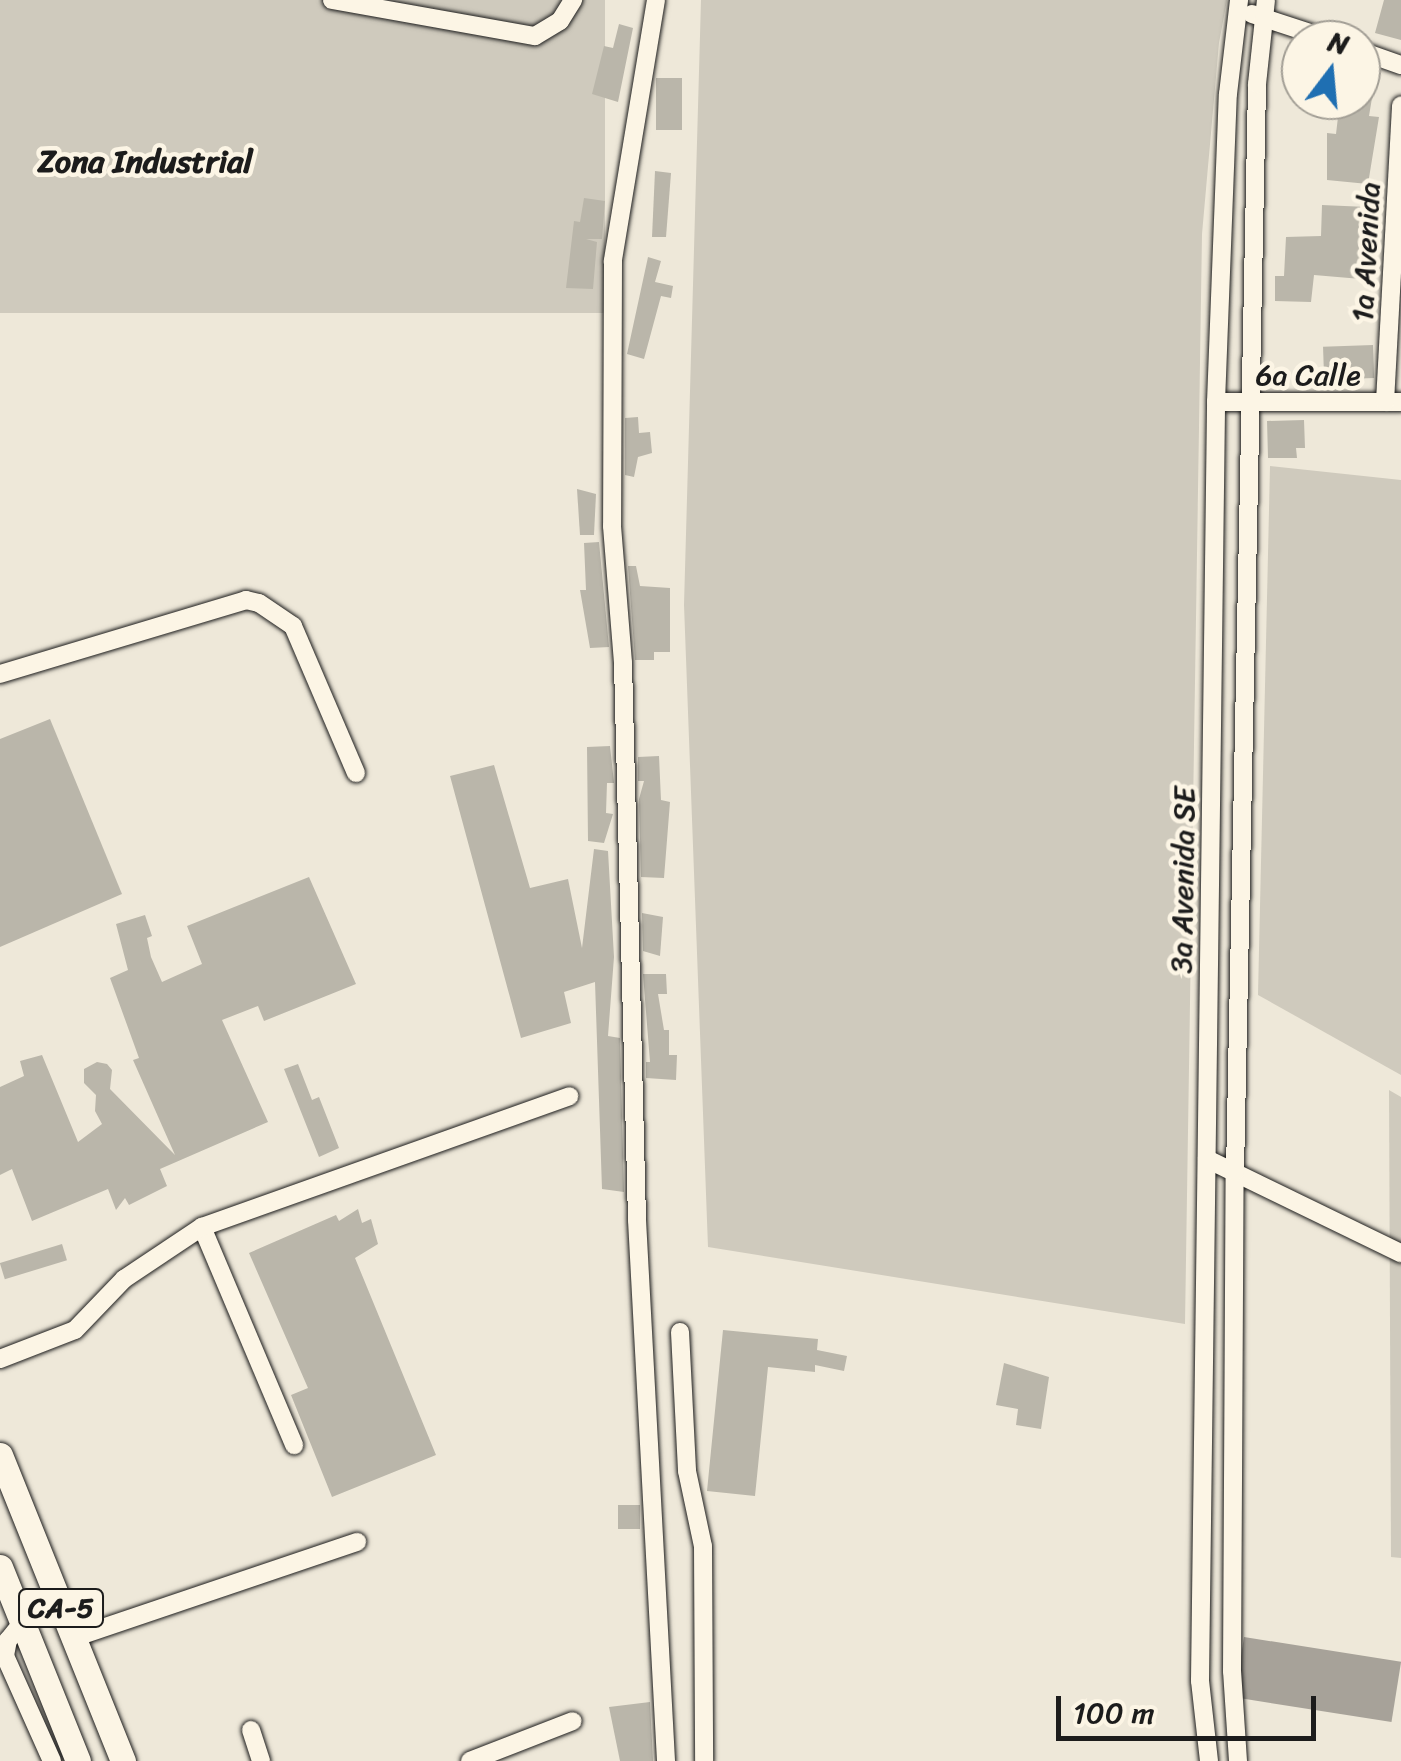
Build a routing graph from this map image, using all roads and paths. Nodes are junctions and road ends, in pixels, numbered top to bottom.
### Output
1 (332, 0) edge
2 (573, 0) edge
3 (656, 0) edge
4 (1238, 5) edge
5 (1264, 8) edge
6 (1289, 20) edge
7 (1401, 105) edge
8 (1216, 402) junction
9 (1393, 402) edge
10 (1251, 404) junction
11 (0, 674) edge
12 (356, 772) dead end
13 (569, 1096) dead end
14 (1208, 1159) junction
15 (1236, 1172) junction
16 (202, 1227) junction
17 (1401, 1254) edge
18 (680, 1332) dead end
19 (0, 1360) edge
20 (294, 1445) dead end
21 (0, 1455) edge
22 (357, 1542) dead end
23 (0, 1567) edge
24 (22, 1623) junction
25 (73, 1638) junction
26 (573, 1721) dead end
27 (251, 1730) dead end
28 (52, 1761) edge
29 (78, 1761) edge
30 (122, 1761) edge
31 (261, 1761) edge
32 (470, 1761) edge
33 (666, 1761) edge
34 (704, 1761) edge
35 (1210, 1761) edge
36 (1238, 1761) edge

1 - 2 street
3 - 33 street
4 - 5 street
4 - 8 street, 3a Avenida SE
5 - 6 street
5 - 10 street
7 - 9 street, 1a Avenida
8 - 10 street, 6a Calle
8 - 14 street, 3a Avenida SE
9 - 10 street, 6a Calle
10 - 15 street
11 - 12 street
13 - 16 street
14 - 15 street
14 - 35 street, 3a Avenida SE
15 - 17 street
15 - 36 street
16 - 19 street
16 - 20 street
18 - 34 street
21 - 25 highway, CA-5
22 - 25 street
23 - 24 highway, CA-5
24 - 28 street
24 - 29 highway, CA-5
25 - 30 highway, CA-5
26 - 32 street
27 - 31 street

